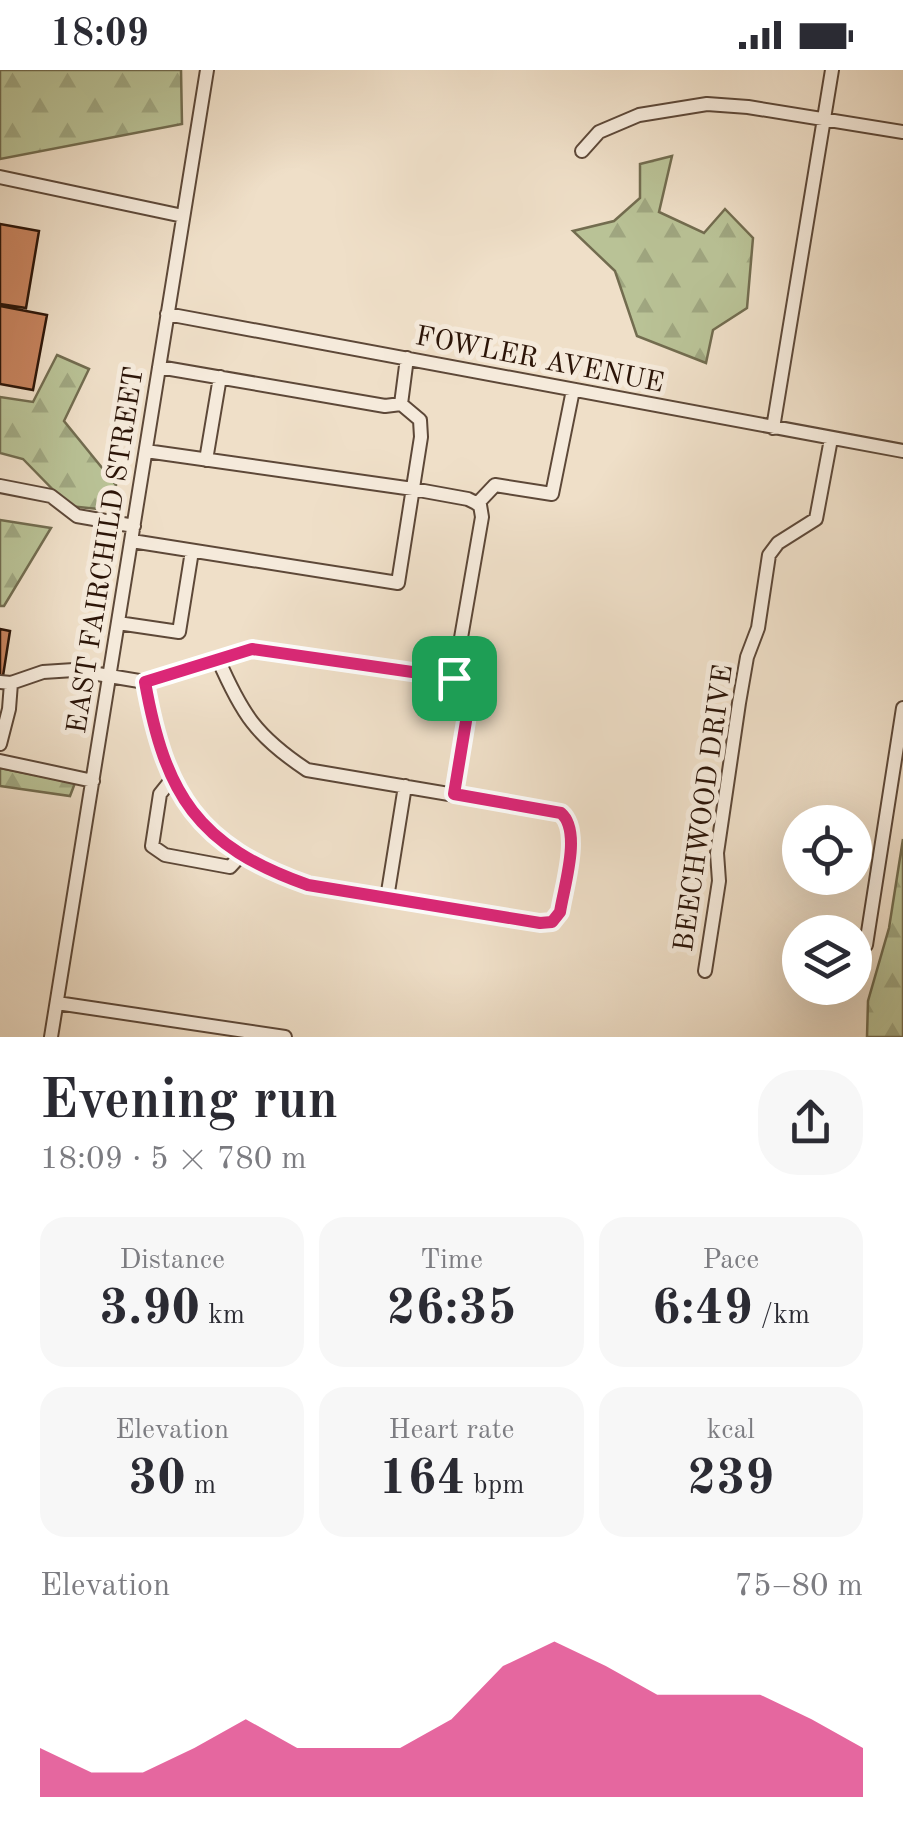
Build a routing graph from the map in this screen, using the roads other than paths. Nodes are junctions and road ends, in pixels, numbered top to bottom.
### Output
1 (207, 70) edge
2 (832, 70) edge
3 (824, 119) junction
4 (903, 132) edge
5 (582, 151) dead end
6 (0, 177) edge
7 (183, 216) junction
8 (168, 314) junction
9 (408, 358) junction
10 (159, 367) junction
11 (220, 377) junction
12 (573, 390) junction
13 (400, 404) junction
14 (772, 428) junction
15 (903, 434) edge
16 (831, 439) junction
17 (146, 451) junction
18 (902, 451) edge
19 (206, 460) junction
20 (0, 486) edge
21 (414, 489) junction
22 (478, 504) junction
23 (134, 526) junction
24 (132, 540) junction
25 (192, 550) junction
26 (118, 623) junction
27 (218, 658) junction
28 (110, 674) junction
29 (454, 678) junction
30 (5, 682) edge
31 (145, 682) junction
32 (903, 708) edge
33 (0, 744) edge
34 (0, 760) edge
35 (172, 779) junction
36 (93, 781) junction
37 (405, 786) junction
38 (454, 794) junction
39 (242, 855) junction
40 (387, 898) junction
41 (871, 915) edge
42 (705, 971) dead end
43 (56, 1003) junction
44 (51, 1037) edge
45 (285, 1037) edge

1 - 7 street, EAST FAIRCHILD STREET
2 - 3 street
3 - 4 street
3 - 5 street
3 - 14 street
6 - 7 street
7 - 8 street, EAST FAIRCHILD STREET
8 - 9 street, FOWLER AVENUE
8 - 10 street, EAST FAIRCHILD STREET
9 - 12 street, FOWLER AVENUE
9 - 13 street
10 - 11 street
10 - 17 street, EAST FAIRCHILD STREET
11 - 13 street
11 - 19 street
12 - 14 street, FOWLER AVENUE
12 - 22 street
13 - 21 street
14 - 16 street, FOWLER AVENUE
15 - 18 street
16 - 18 street, FOWLER AVENUE
16 - 42 street, BEECHWOOD DRIVE
17 - 19 street
17 - 23 street, EAST FAIRCHILD STREET
19 - 21 street
20 - 23 street
21 - 22 street
21 - 25 street
22 - 29 street
23 - 24 street, EAST FAIRCHILD STREET
24 - 25 street
24 - 26 street, EAST FAIRCHILD STREET
25 - 26 street
26 - 28 street, EAST FAIRCHILD STREET
27 - 29 street
27 - 31 street
27 - 37 street
28 - 30 street
28 - 31 street
28 - 36 street, EAST FAIRCHILD STREET
29 - 38 street
30 - 33 street
31 - 35 street
32 - 41 street
34 - 36 street
35 - 39 street
35 - 39 street
36 - 43 street, EAST FAIRCHILD STREET
37 - 38 street
37 - 40 street
38 - 40 street
39 - 40 street
43 - 44 street, EAST FAIRCHILD STREET
43 - 45 street

